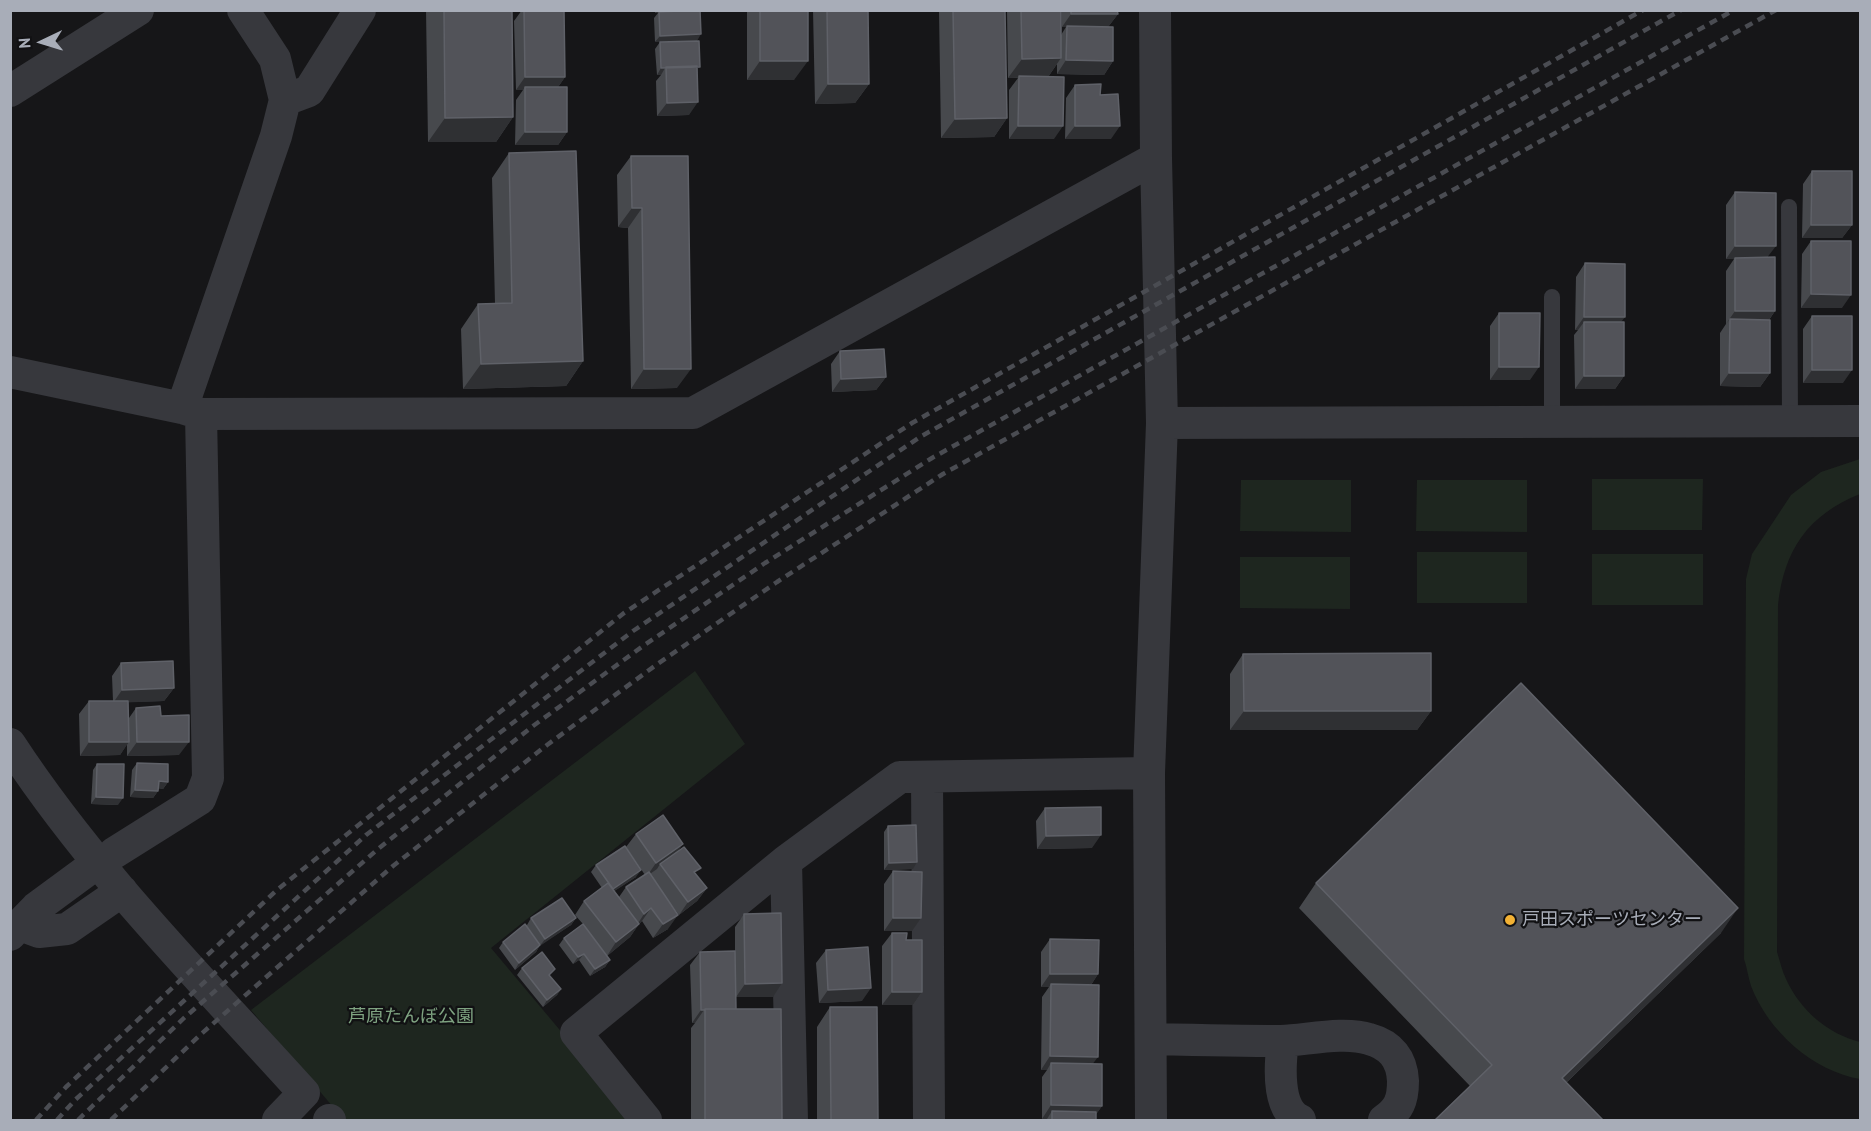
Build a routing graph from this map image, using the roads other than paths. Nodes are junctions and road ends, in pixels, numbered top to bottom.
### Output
1 (138, 10) edge
2 (243, 10) edge
3 (360, 10) edge
4 (1155, 10) edge
5 (10, 91) edge
6 (285, 100) junction
7 (1156, 158) junction
8 (1789, 207) dead end
9 (1552, 297) dead end
10 (10, 372) edge
11 (192, 411) junction
12 (1860, 421) edge
13 (1552, 422) junction
14 (1790, 422) junction
15 (1162, 423) junction
16 (10, 744) edge
17 (1149, 773) junction
18 (927, 777) junction
19 (786, 861) junction
20 (122, 891) junction
21 (15, 930) edge
22 (1152, 1040) junction
23 (1283, 1041) junction
24 (278, 1120) edge
25 (646, 1120) edge
26 (792, 1120) edge
27 (929, 1120) edge
28 (1151, 1120) edge
29 (1300, 1120) edge
30 (1384, 1120) edge

1 - 5 street
2 - 6 street
3 - 6 street
4 - 7 street
6 - 11 street
7 - 11 street
7 - 15 street
8 - 14 lane
9 - 13 lane
10 - 11 street
11 - 21 street
12 - 14 street
13 - 14 street
13 - 15 street
15 - 17 street
16 - 20 street
17 - 18 street
17 - 22 street
18 - 19 street
18 - 27 street
19 - 25 street
19 - 26 street
20 - 21 street
20 - 24 street
22 - 23 street
22 - 28 street
23 - 29 street
23 - 30 street

